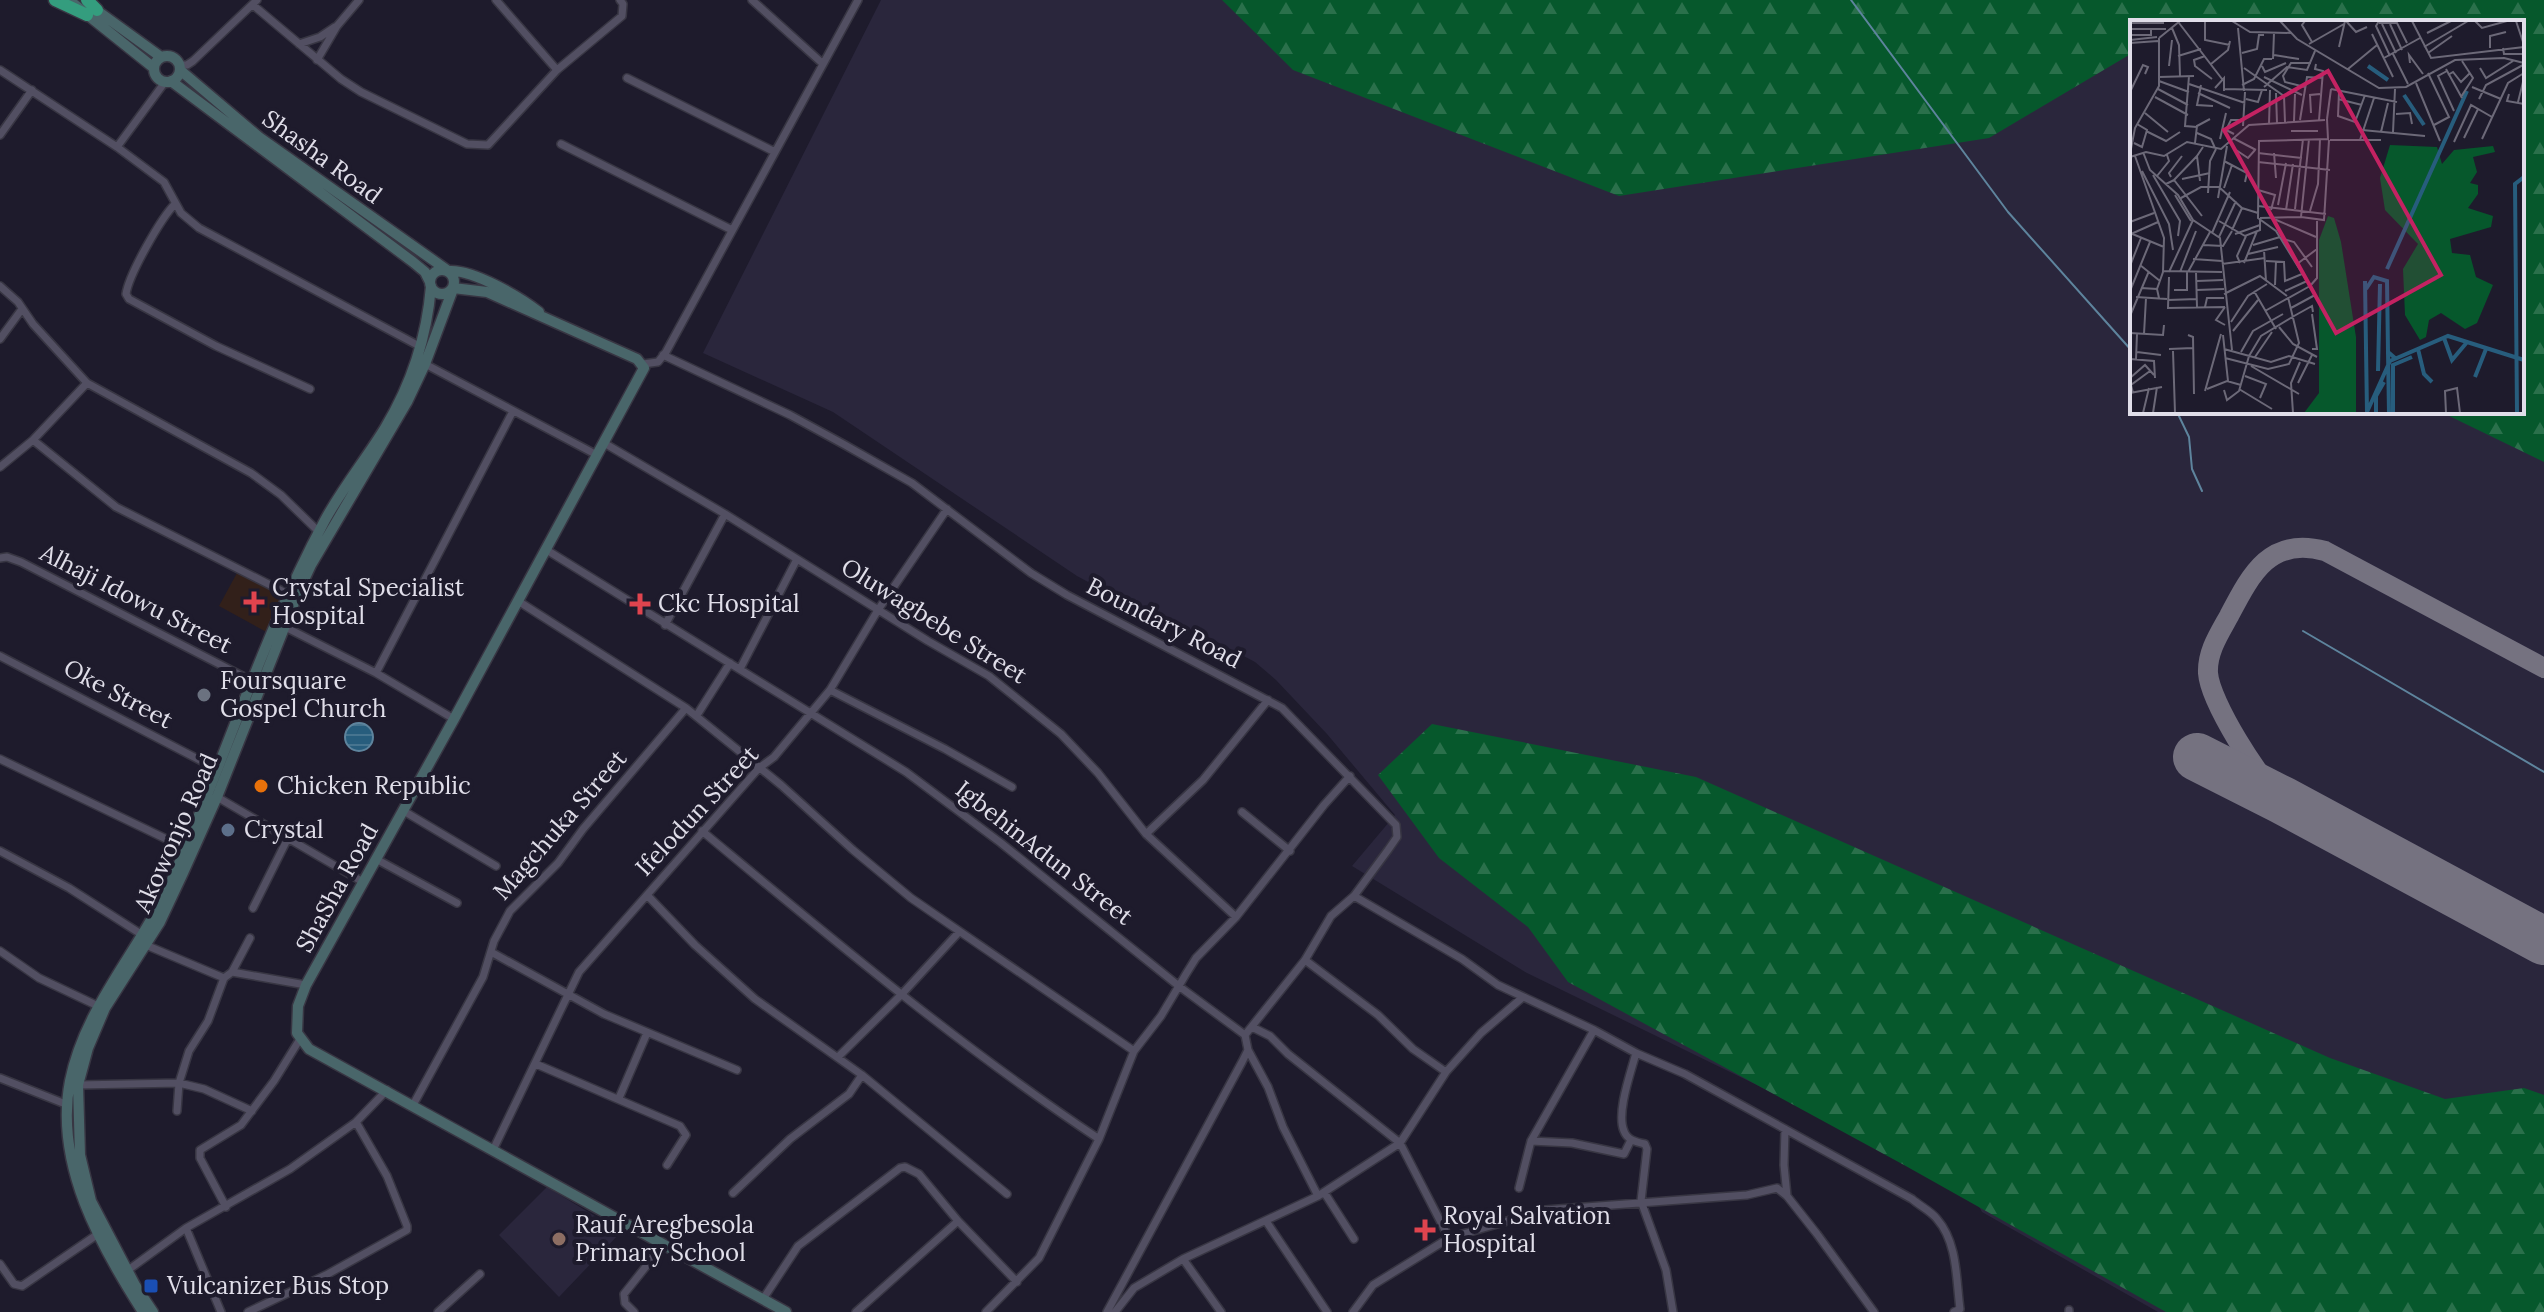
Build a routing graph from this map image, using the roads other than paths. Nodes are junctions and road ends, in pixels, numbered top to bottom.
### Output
1 (55, 0) edge
2 (69, 0) edge
3 (85, 0) edge
4 (359, 0) edge
5 (496, 0) edge
6 (620, 0) edge
7 (752, 0) edge
8 (858, 0) edge
9 (255, 2) edge
10 (92, 13) junction
11 (337, 26) junction
12 (299, 44) junction
13 (161, 57) junction
14 (317, 60) junction
15 (822, 63) junction
16 (180, 67) junction
17 (154, 68) junction
18 (0, 70) edge
19 (557, 70) junction
20 (627, 78) dead end
21 (168, 81) junction
22 (32, 90) junction
23 (0, 135) edge
24 (561, 144) dead end
25 (117, 147) junction
26 (773, 151) junction
27 (175, 204) junction
28 (732, 230) junction
29 (448, 270) junction
30 (430, 284) junction
31 (0, 286) edge
32 (453, 288) junction
33 (22, 309) junction
34 (547, 319) junction
35 (0, 339) edge
36 (421, 347) junction
37 (663, 355) junction
38 (425, 364) junction
39 (643, 364) junction
40 (87, 383) junction
41 (310, 389) dead end
42 (513, 411) junction
43 (33, 440) junction
44 (604, 443) junction
45 (597, 455) junction
46 (0, 467) edge
47 (947, 509) junction
48 (725, 514) junction
49 (325, 527) junction
50 (545, 549) junction
51 (0, 558) edge
52 (797, 559) junction
53 (290, 595) junction
54 (518, 601) junction
55 (878, 610) junction
56 (665, 625) junction
57 (285, 627) junction
58 (0, 656) edge
59 (730, 663) junction
60 (740, 669) junction
61 (376, 673) junction
62 (252, 681) junction
63 (830, 690) junction
64 (1268, 700) junction
65 (686, 708) junction
66 (813, 713) junction
67 (697, 715) junction
68 (454, 719) junction
69 (0, 759) edge
70 (226, 760) junction
71 (759, 768) junction
72 (217, 769) junction
73 (1350, 776) junction
74 (1012, 787) dead end
75 (217, 797) junction
76 (402, 810) junction
77 (1242, 812) dead end
78 (702, 831) junction
79 (1146, 834) junction
80 (288, 838) junction
81 (185, 848) junction
82 (0, 851) edge
83 (1290, 851) junction
84 (376, 859) junction
85 (496, 866) dead end
86 (363, 882) junction
87 (647, 895) junction
88 (1354, 896) junction
89 (457, 903) dead end
90 (253, 908) dead end
91 (1236, 917) junction
92 (959, 932) junction
93 (250, 938) dead end
94 (144, 941) junction
95 (0, 951) edge
96 (491, 952) junction
97 (1305, 960) junction
98 (232, 972) junction
99 (224, 978) junction
100 (306, 985) junction
101 (1180, 987) junction
102 (902, 994) junction
103 (568, 995) junction
104 (1523, 997) junction
105 (98, 1006) junction
106 (1252, 1027) junction
107 (1594, 1030) junction
108 (647, 1033) junction
109 (1245, 1035) junction
110 (300, 1039) junction
111 (1248, 1050) junction
112 (1134, 1051) junction
113 (1636, 1053) junction
114 (838, 1057) junction
115 (536, 1064) junction
116 (737, 1070) dead end
117 (1446, 1072) junction
118 (862, 1075) junction
119 (1, 1082) edge
120 (179, 1083) junction
121 (78, 1085) junction
122 (387, 1090) junction
123 (619, 1098) junction
124 (413, 1105) junction
125 (69, 1106) junction
126 (177, 1111) dead end
127 (252, 1111) junction
128 (356, 1122) junction
129 (1785, 1129) junction
130 (1099, 1139) junction
131 (1631, 1140) junction
132 (1531, 1141) junction
133 (1400, 1143) junction
134 (493, 1150) junction
135 (667, 1165) dead end
136 (1519, 1188) dead end
137 (733, 1193) dead end
138 (1007, 1194) dead end
139 (1321, 1194) junction
140 (1787, 1196) junction
141 (1641, 1201) junction
142 (226, 1207) junction
143 (958, 1221) junction
144 (1266, 1221) junction
145 (186, 1228) junction
146 (98, 1234) junction
147 (1449, 1238) junction
148 (1354, 1239) dead end
149 (663, 1245) junction
150 (1183, 1259) junction
151 (0, 1264) edge
152 (125, 1272) junction
153 (480, 1274) dead end
154 (1017, 1282) junction
155 (763, 1299) junction
156 (1115, 1300) junction
157 (143, 1312) edge
158 (153, 1312) edge
159 (221, 1312) edge
160 (248, 1312) edge
161 (438, 1312) edge
162 (634, 1312) edge
163 (786, 1312) edge
164 (856, 1312) edge
165 (986, 1312) edge
166 (1107, 1312) edge
167 (1115, 1312) edge
168 (1221, 1312) edge
169 (1327, 1312) edge
170 (1353, 1312) edge
171 (1673, 1312) edge
172 (1874, 1312) edge
173 (1954, 1312) edge

1 - 10 highway
2 - 10 main road
3 - 10 highway
4 - 11 street
5 - 19 street
6 - 19 street
7 - 15 street
8 - 15 street
9 - 12 street
9 - 16 street
10 - 13 main road
10 - 17 main road
11 - 12 street
11 - 14 street
12 - 14 street
13 - 16 main road
13 - 17 main road
14 - 19 street
15 - 26 street
16 - 21 main road
16 - 29 main road, Shasha Road
17 - 21 main road
18 - 22 street
20 - 26 street
21 - 25 street
21 - 30 main road, Shasha Road
22 - 23 street
22 - 25 street
24 - 28 street
25 - 27 street
26 - 28 street
27 - 36 street
27 - 41 street
28 - 37 street
29 - 30 main road
29 - 32 main road
29 - 34 main road, Shasha Road
30 - 32 main road
30 - 36 main road, Akowonjo Road
31 - 33 street
32 - 34 main road
32 - 38 main road, Akowonjo Road
33 - 35 street
33 - 40 street
34 - 39 main road
36 - 49 main road, Akowonjo Road
37 - 39 street
37 - 47 street, Boundary Road
38 - 42 street
38 - 49 main road, Akowonjo Road
39 - 44 main road, ShaSha Road
40 - 43 street
40 - 49 street
42 - 45 street
42 - 61 street
43 - 46 street
43 - 53 street
44 - 45 main road, ShaSha Road
44 - 48 street, Oluwagbebe Street
45 - 50 main road, ShaSha Road
47 - 55 street, Ifelodun Street
47 - 64 street, Boundary Road
48 - 52 street, Oluwagbebe Street
48 - 56 street
49 - 53 main road, Akowonjo Road
49 - 57 main road, Akowonjo Road
50 - 54 main road, ShaSha Road
50 - 56 street, IgbehinAdun Street
51 - 62 street, Alhaji Idowu Street
52 - 55 street, Oluwagbebe Street
52 - 60 street
53 - 62 main road, Akowonjo Road
54 - 65 street
54 - 68 main road, ShaSha Road
55 - 63 street, Ifelodun Street
55 - 79 street, Oluwagbebe Street
56 - 59 street, IgbehinAdun Street
57 - 61 street
57 - 70 main road, Akowonjo Road
58 - 72 street, Oke Street
59 - 60 street, IgbehinAdun Street
59 - 67 street
60 - 66 street, IgbehinAdun Street
61 - 68 street
62 - 70 main road, Akowonjo Road
63 - 66 street, Ifelodun Street
63 - 74 street
64 - 73 street, Boundary Road
64 - 79 street
65 - 67 street
65 - 96 street, Magchuka Street
66 - 71 street, Ifelodun Street
66 - 101 street, IgbehinAdun Street
67 - 71 street
68 - 76 main road, ShaSha Road
69 - 81 street
70 - 72 main road, Akowonjo Road
70 - 75 main road, Akowonjo Road
71 - 78 street, Ifelodun Street
71 - 92 street
72 - 81 main road, Akowonjo Road
73 - 83 street
73 - 88 street, Boundary Road
75 - 80 street
75 - 94 main road, Akowonjo Road
76 - 84 main road, ShaSha Road
76 - 85 street
77 - 83 street
78 - 87 street, Ifelodun Street
78 - 102 street
79 - 91 street, Oluwagbebe Street
80 - 86 street
80 - 90 street
81 - 94 main road, Akowonjo Road
82 - 94 street
83 - 91 street
84 - 86 main road, ShaSha Road
84 - 89 street
86 - 100 main road, ShaSha Road
87 - 103 street, Ifelodun Street
87 - 114 street
88 - 97 street, Boundary Road
88 - 104 street
91 - 101 street
92 - 102 street
92 - 112 street
93 - 98 street
94 - 99 street
94 - 105 main road, Akowonjo Road
94 - 121 main road, Akowonjo Road
95 - 105 street
96 - 103 street
96 - 124 street, Magchuka Street
97 - 106 street, Boundary Road
97 - 117 street
98 - 99 street
98 - 100 street
99 - 120 street
100 - 110 main road, ShaSha Road
101 - 109 street, IgbehinAdun Street
101 - 112 street
102 - 114 street
102 - 130 street
103 - 108 street
103 - 115 street, Ifelodun Street
104 - 107 street
104 - 117 street
105 - 125 main road, Akowonjo Road
106 - 109 street, Boundary Road
106 - 133 street
107 - 113 street
107 - 132 street
108 - 116 street
108 - 123 street
109 - 111 street
110 - 122 main road
110 - 127 street
111 - 139 street
111 - 156 street
112 - 130 street
113 - 129 street
113 - 131 street
114 - 118 street
115 - 123 street
115 - 134 street, Ifelodun Street
117 - 133 street
118 - 137 street
118 - 138 street
119 - 125 street
120 - 121 street
120 - 126 street
120 - 127 street
121 - 152 main road, Akowonjo Road
122 - 124 main road
122 - 128 street
123 - 135 street
124 - 134 main road
125 - 146 main road, Akowonjo Road
127 - 142 street
128 - 142 street
128 - 160 street
129 - 140 street
129 - 173 street
130 - 154 street
131 - 132 street
131 - 141 street
132 - 136 street
133 - 139 street
133 - 147 street
134 - 149 main road
139 - 144 street
139 - 148 street
140 - 141 street
140 - 172 street
141 - 147 street
141 - 171 street
142 - 145 street
143 - 154 street
143 - 155 street
143 - 164 street
144 - 150 street
144 - 169 street
145 - 152 street
145 - 159 street
146 - 151 street
146 - 152 main road, Akowonjo Road
147 - 170 street
149 - 155 main road
149 - 162 street
150 - 167 street
150 - 168 street
152 - 157 main road, Akowonjo Road
152 - 158 main road, Akowonjo Road
153 - 161 street
154 - 165 street
155 - 163 main road
156 - 166 street
156 - 167 street

